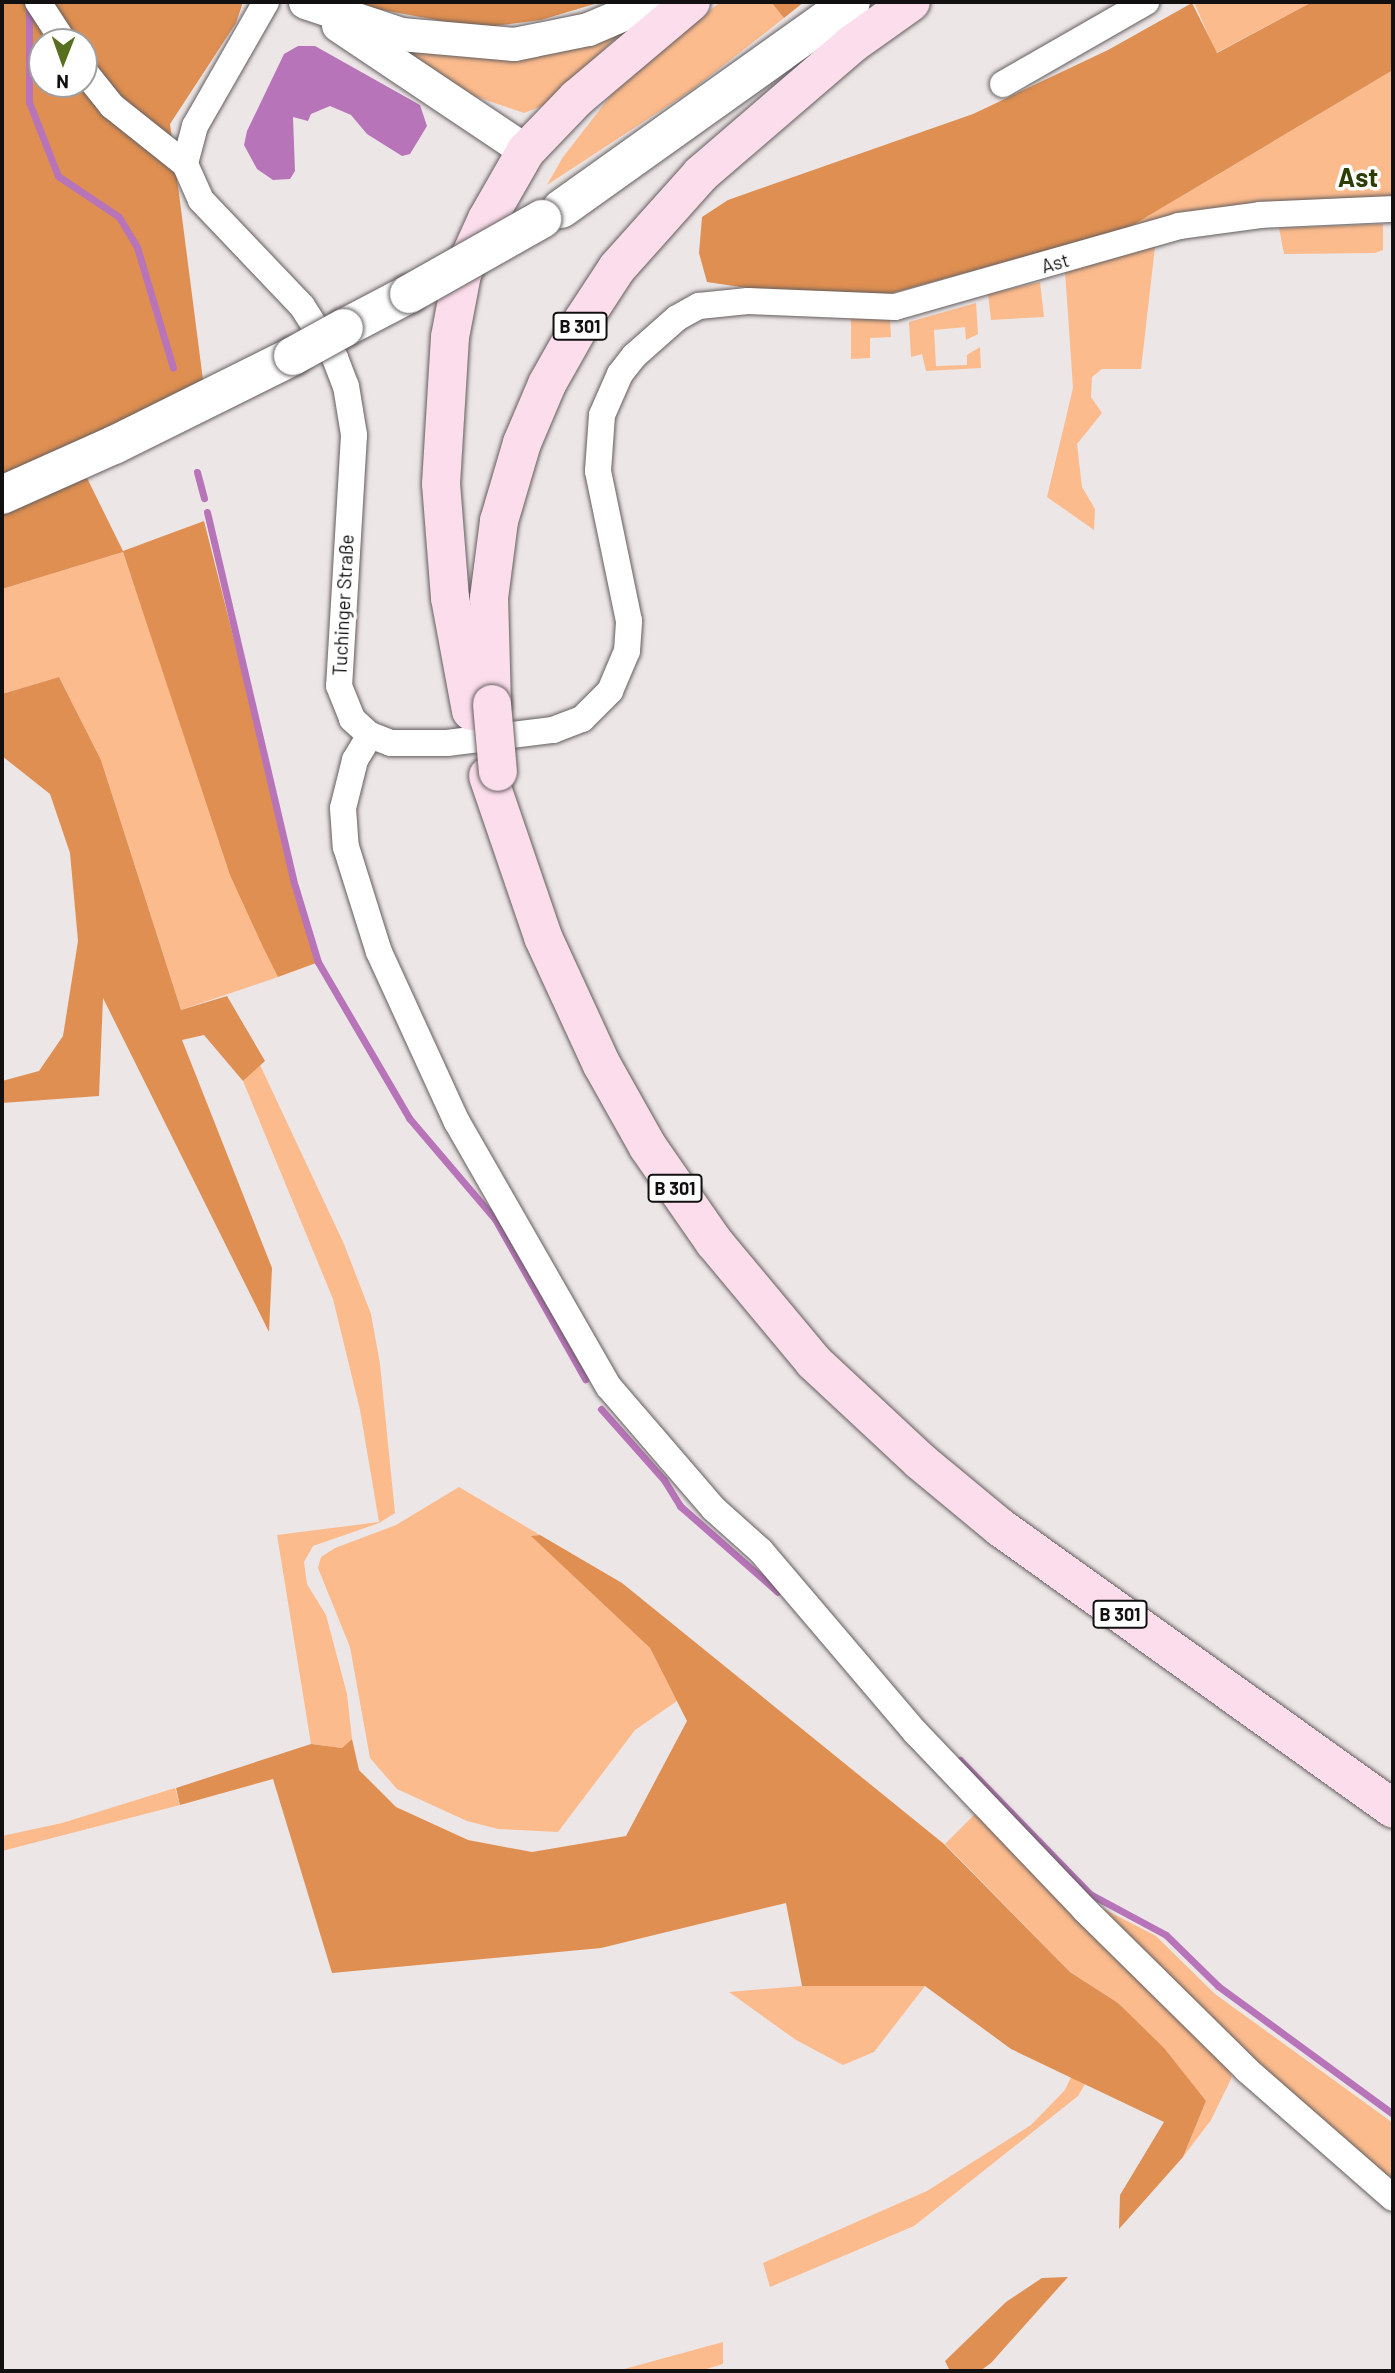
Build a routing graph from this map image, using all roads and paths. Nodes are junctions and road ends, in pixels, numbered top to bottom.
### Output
1 (38, 2) edge
2 (266, 2) edge
3 (305, 2) edge
4 (651, 2) edge
5 (691, 2) edge
6 (851, 2) edge
7 (911, 2) edge
8 (1146, 2) edge
9 (55, 28) edge
10 (852, 44) junction
11 (1003, 84) dead end
12 (98, 88) edge
13 (526, 151) junction
14 (185, 164) junction
15 (1393, 209) edge
16 (551, 214) junction
17 (2, 495) edge
18 (482, 707) junction
19 (370, 735) junction
20 (1393, 1809) edge
21 (1393, 2199) edge

1 - 9 street
2 - 14 street
3 - 4 street
3 - 13 street
5 - 13 main road, B 301
6 - 16 main road
7 - 10 main road, B 301
8 - 11 street
10 - 16 main road, B 301
10 - 18 main road, B 301
12 - 14 street
13 - 18 main road, B 301
14 - 19 street, Tuchinger Straße
15 - 19 street, Ast
16 - 17 main road, bridge
18 - 20 main road, B 301, bridge
19 - 21 street

